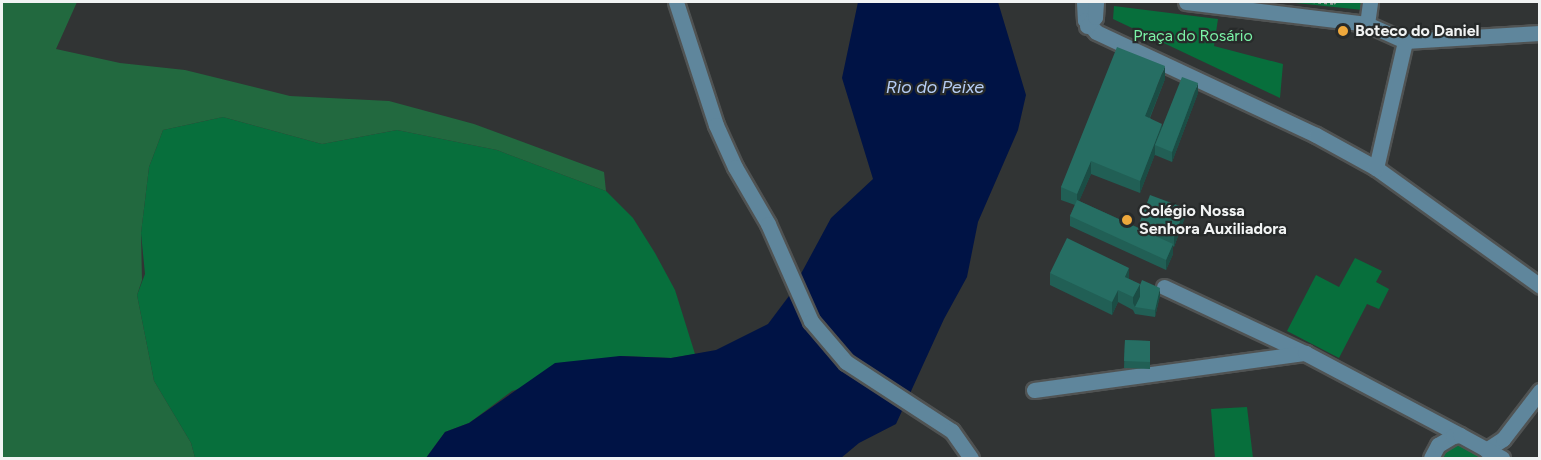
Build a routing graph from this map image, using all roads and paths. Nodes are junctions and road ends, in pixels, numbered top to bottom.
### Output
1 (676, 2) edge
2 (1096, 2) edge
3 (1186, 2) edge
4 (1312, 2) edge
5 (1336, 2) edge
6 (1370, 2) edge
7 (1087, 16) edge
8 (1366, 24) junction
9 (1539, 33) edge
10 (1405, 41) junction
11 (1376, 168) junction
12 (1164, 286) dead end
13 (1539, 286) edge
14 (1305, 353) junction
15 (1034, 390) dead end
16 (1539, 392) edge
17 (1460, 435) junction
18 (1486, 450) junction
19 (970, 455) edge
20 (1431, 459) edge
21 (1502, 459) edge

1 - 19 street
2 - 7 street
3 - 8 street
4 - 5 path
6 - 8 street
7 - 11 street
8 - 10 street
9 - 10 street
10 - 11 street
11 - 13 street
12 - 14 street
14 - 15 street
14 - 17 street
16 - 18 street
17 - 18 street
17 - 20 street
18 - 21 street

